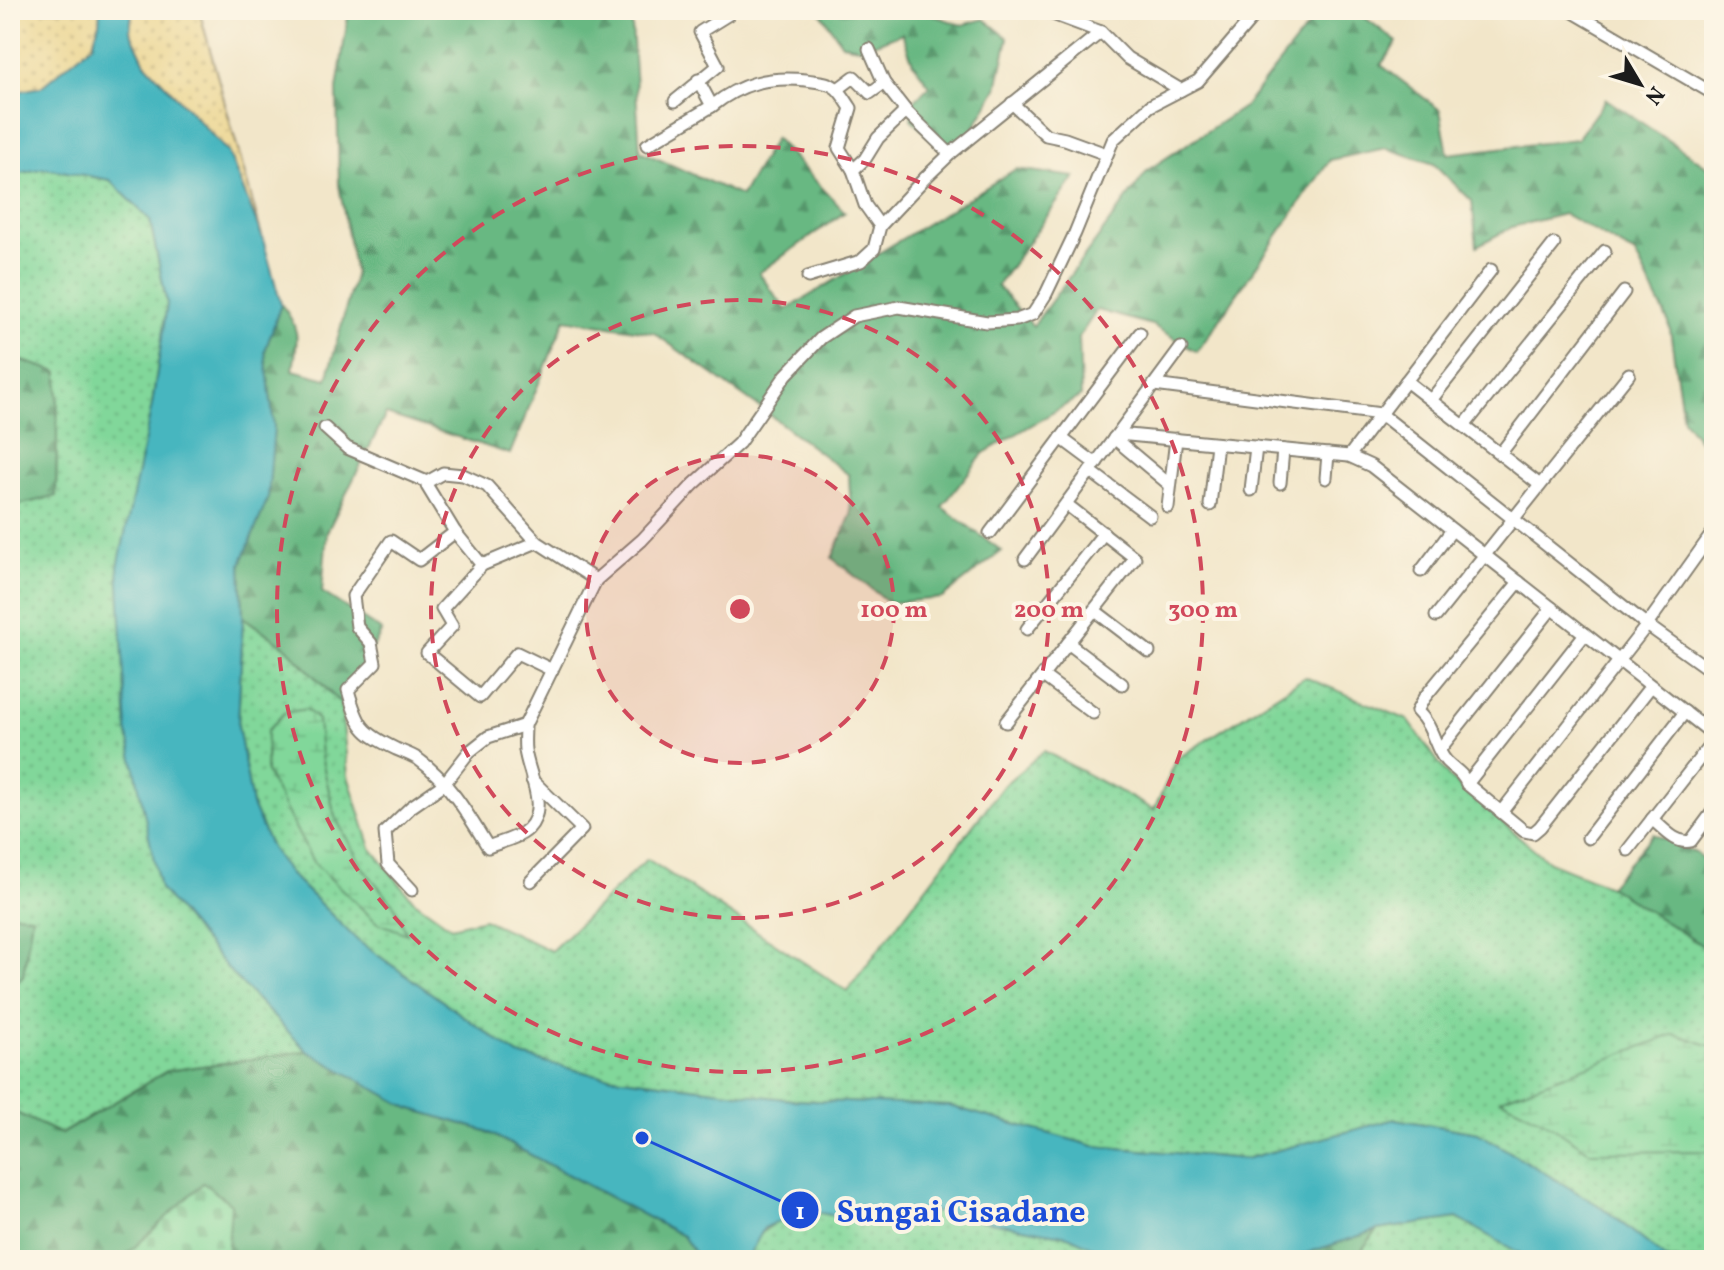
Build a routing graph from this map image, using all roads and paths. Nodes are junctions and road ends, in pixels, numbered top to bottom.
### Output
1 (727, 10) edge
2 (1042, 10) edge
3 (1259, 10) edge
4 (1570, 10) edge
5 (1101, 32) junction
6 (869, 49) dead end
7 (698, 80) junction
8 (884, 83) junction
9 (838, 89) junction
10 (1181, 90) junction
11 (1714, 94) edge
12 (675, 101) dead end
13 (1012, 103) junction
14 (712, 106) junction
15 (906, 111) junction
16 (647, 145) dead end
17 (950, 154) junction
18 (1106, 154) junction
19 (853, 170) junction
20 (880, 226) junction
21 (1554, 244) dead end
22 (1605, 251) dead end
23 (1491, 270) dead end
24 (808, 277) dead end
25 (1624, 292) dead end
26 (1140, 333) dead end
27 (1181, 348) dead end
28 (1629, 374) dead end
29 (1406, 381) junction
30 (1154, 385) junction
31 (1431, 400) junction
32 (1381, 414) junction
33 (1464, 426) junction
34 (325, 428) dead end
35 (1116, 436) junction
36 (1061, 438) junction
37 (1176, 439) junction
38 (1217, 444) junction
39 (1256, 447) junction
40 (1283, 450) junction
41 (1328, 454) junction
42 (1500, 454) junction
43 (1349, 456) junction
44 (1093, 467) junction
45 (1326, 478) dead end
46 (427, 482) junction
47 (1280, 483) dead end
48 (1170, 485) junction
49 (1540, 485) junction
50 (1251, 490) dead end
51 (1066, 504) junction
52 (1210, 505) dead end
53 (1168, 507) dead end
54 (1150, 516) dead end
55 (1514, 518) junction
56 (1452, 530) junction
57 (1714, 531) edge
58 (455, 532) junction
59 (990, 533) dead end
60 (1104, 533) junction
61 (537, 542) junction
62 (1484, 555) junction
63 (1025, 559) dead end
64 (482, 565) junction
65 (1421, 571) dead end
66 (596, 580) junction
67 (1519, 582) junction
68 (1552, 608) junction
69 (1094, 610) junction
70 (1436, 616) dead end
71 (1647, 625) junction
72 (1027, 629) dead end
73 (1585, 634) junction
74 (1068, 643) junction
75 (1149, 652) dead end
76 (1618, 660) junction
77 (552, 670) junction
78 (1714, 673) edge
79 (1043, 676) junction
80 (1122, 684) dead end
81 (1651, 686) junction
82 (1685, 712) junction
83 (1093, 713) dead end
84 (1006, 722) dead end
85 (525, 725) junction
86 (1714, 738) edge
87 (1440, 749) junction
88 (532, 780) junction
89 (444, 784) junction
90 (1467, 784) junction
91 (1714, 810) edge
92 (1502, 811) junction
93 (1652, 819) junction
94 (1588, 838) dead end
95 (1628, 850) dead end
96 (531, 881) dead end
97 (412, 890) dead end

1 - 7 street
2 - 5 street
3 - 10 street
4 - 11 street
5 - 10 street
5 - 13 street
6 - 8 street
7 - 12 street
7 - 14 street
8 - 9 street
8 - 15 street
9 - 14 street
9 - 19 street
10 - 18 street
13 - 17 street
13 - 18 street
14 - 16 street
15 - 17 street
15 - 19 street
17 - 20 street
18 - 66 street
19 - 20 street
20 - 24 street
21 - 31 street
22 - 33 street
23 - 29 street
25 - 42 street
26 - 36 street
27 - 30 street
28 - 49 street
29 - 31 street
29 - 32 street
30 - 32 street
30 - 35 street
31 - 33 street
32 - 43 street
32 - 55 street
33 - 42 street
34 - 46 street
35 - 37 street
35 - 44 street
35 - 48 street
36 - 44 street
36 - 59 street
37 - 38 street
37 - 48 street
38 - 39 street
38 - 52 street
39 - 40 street
39 - 50 street
40 - 41 street
40 - 47 street
41 - 43 street
41 - 45 street
42 - 49 street
43 - 56 street
44 - 51 street
44 - 54 street
46 - 58 street
46 - 61 street
48 - 53 street
49 - 55 street
51 - 60 street
51 - 63 street
55 - 62 street
55 - 71 street
56 - 62 street
56 - 65 street
57 - 71 street
58 - 64 street
58 - 89 street
60 - 69 street
60 - 72 street
61 - 64 street
61 - 66 street
62 - 67 street
62 - 70 street
64 - 77 street
66 - 77 street
67 - 68 street
67 - 87 street
68 - 73 street
68 - 87 street
69 - 74 street
69 - 75 street
71 - 76 street
71 - 78 street
73 - 76 street
73 - 90 street
74 - 79 street
74 - 80 street
76 - 81 street
76 - 92 street
77 - 85 street
79 - 83 street
79 - 84 street
81 - 82 street
81 - 92 street
82 - 86 street
82 - 94 street
85 - 88 street
85 - 89 street
86 - 93 street
87 - 90 street
88 - 89 street
88 - 96 street
89 - 97 street
90 - 92 street
91 - 93 street
93 - 95 street

